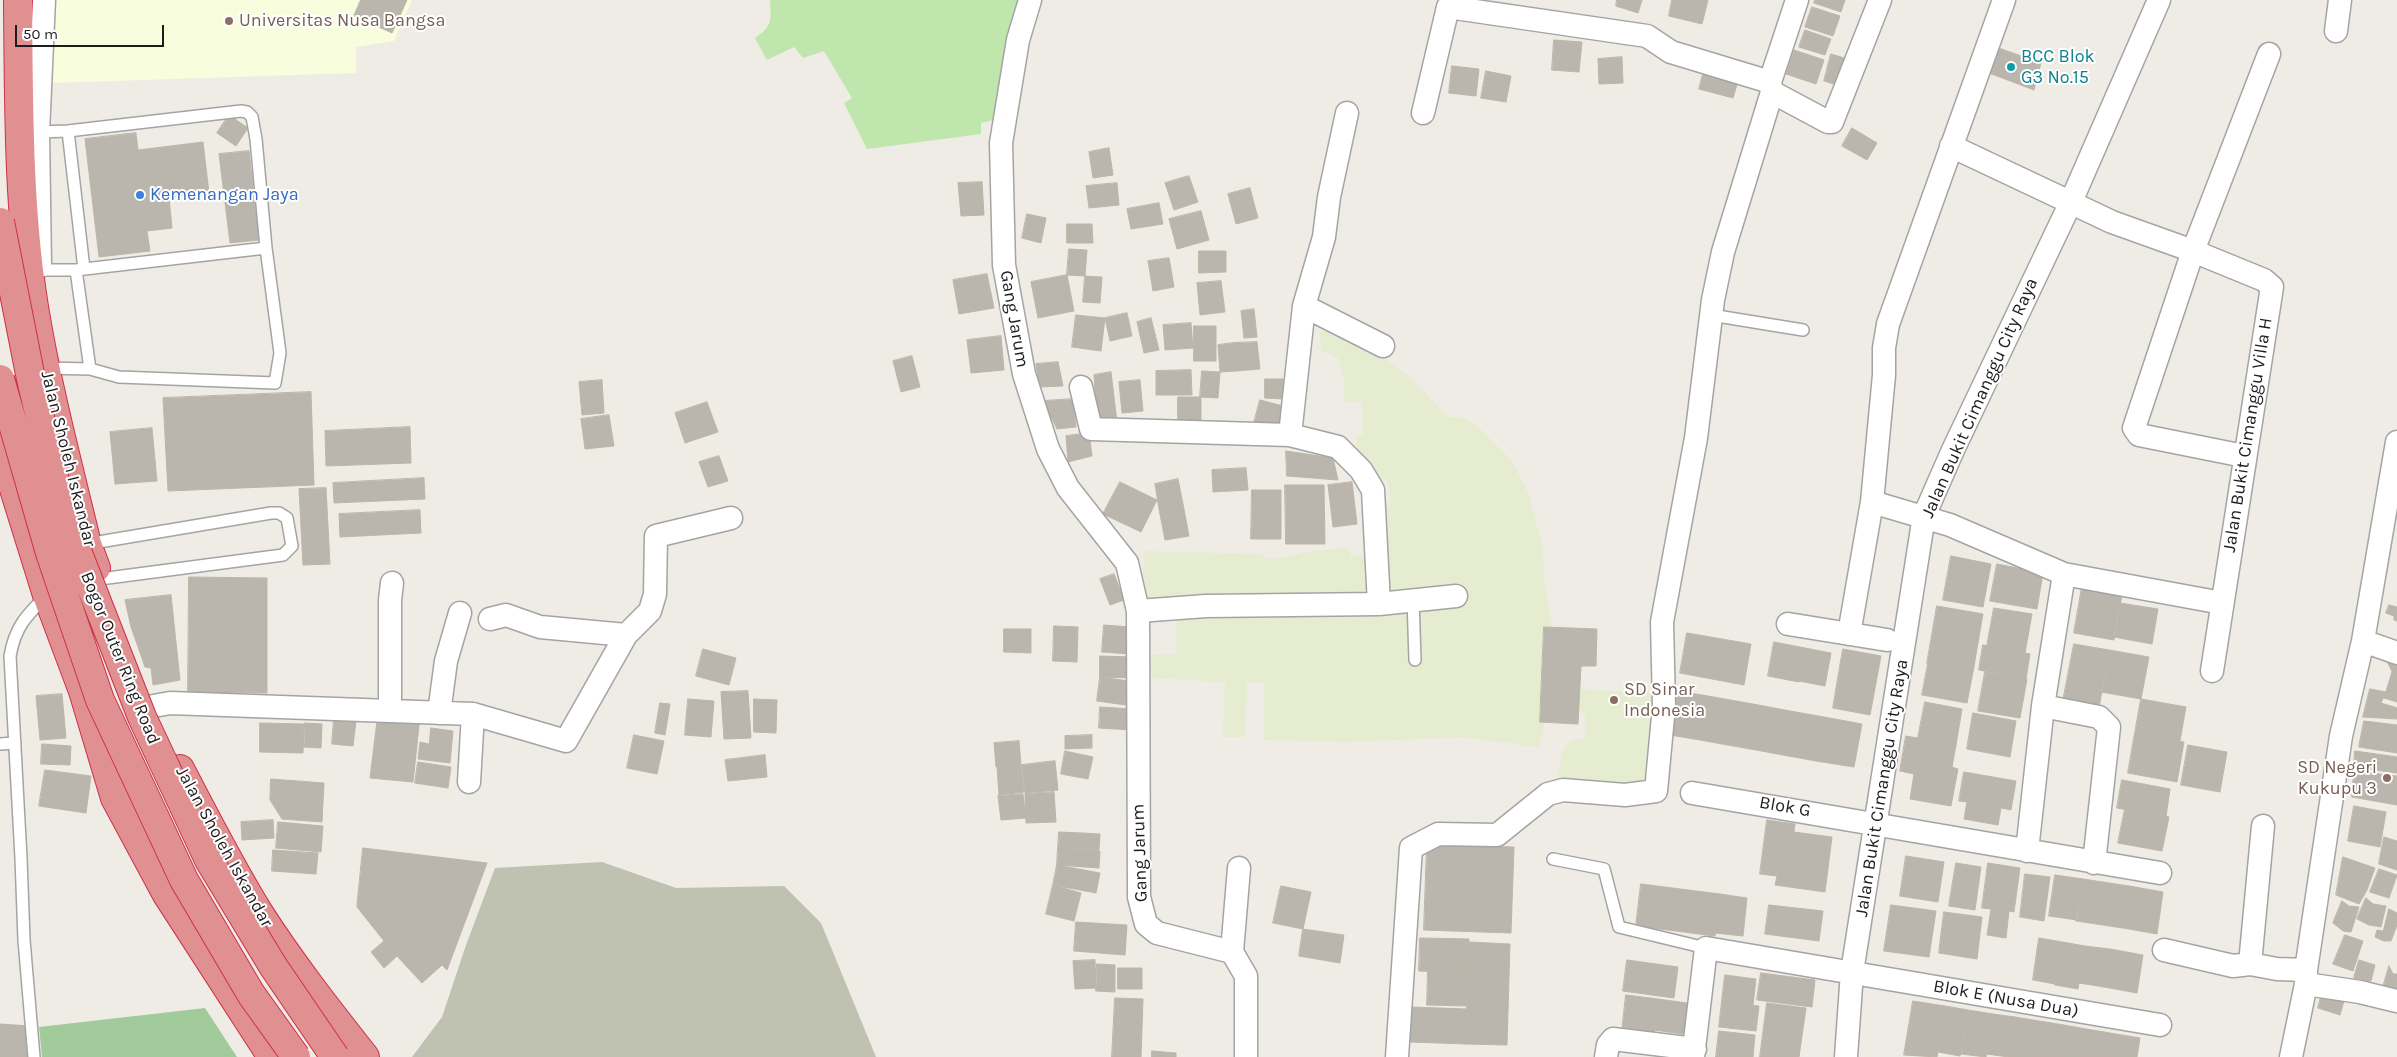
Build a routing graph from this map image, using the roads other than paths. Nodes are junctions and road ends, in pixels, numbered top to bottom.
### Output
1 (18, 0) edge
2 (22, 0) edge
3 (44, 0) edge
4 (1030, 0) edge
5 (1797, 0) edge
6 (1880, 0) edge
7 (2004, 0) edge
8 (2159, 0) edge
9 (2340, 0) edge
10 (2336, 31) dead end
11 (18, 47) junction
12 (2269, 54) dead end
13 (1771, 87) junction
14 (1347, 113) dead end
15 (1423, 113) dead end
16 (68, 132) junction
17 (29, 133) junction
18 (1951, 146) junction
19 (2070, 204) junction
20 (0, 222) edge
21 (266, 248) junction
22 (2193, 251) junction
23 (40, 270) junction
24 (80, 270) junction
25 (34, 306) junction
26 (1304, 306) junction
27 (1711, 315) junction
28 (1803, 330) dead end
29 (1383, 346) dead end
30 (45, 368) junction
31 (90, 369) junction
32 (0, 379) edge
33 (1081, 387) dead end
34 (0, 435) edge
35 (1290, 435) junction
36 (2397, 442) edge
37 (2244, 456) junction
38 (7, 490) edge
39 (1872, 502) junction
40 (1924, 516) junction
41 (731, 518) dead end
42 (87, 544) junction
43 (2064, 574) junction
44 (100, 579) junction
45 (392, 583) dead end
46 (47, 595) junction
47 (1456, 596) dead end
48 (1413, 599) junction
49 (2222, 603) junction
50 (1380, 604) junction
51 (1138, 611) junction
52 (460, 612) dead end
53 (490, 619) dead end
54 (1788, 624) dead end
55 (1849, 634) junction
56 (626, 635) junction
57 (1887, 640) dead end
58 (2363, 642) junction
59 (2397, 653) edge
60 (1415, 660) dead end
61 (2212, 671) dead end
62 (2043, 706) junction
63 (148, 707) junction
64 (390, 710) junction
65 (439, 712) junction
66 (473, 714) junction
67 (15, 743) junction
68 (0, 744) edge
69 (469, 782) dead end
70 (1692, 793) dead end
71 (1876, 824) junction
72 (2263, 826) dead end
73 (2027, 851) junction
74 (1553, 859) dead end
75 (2094, 863) junction
76 (1239, 868) dead end
77 (2160, 873) dead end
78 (1706, 948) junction
79 (2164, 950) dead end
80 (1232, 952) junction
81 (2250, 964) junction
82 (1852, 972) junction
83 (2306, 977) junction
84 (2397, 1001) edge
85 (2160, 1025) dead end
86 (1694, 1053) edge
87 (34, 1057) edge
88 (272, 1057) edge
89 (296, 1057) edge
90 (335, 1057) edge
91 (365, 1057) edge
92 (1246, 1057) edge
93 (1397, 1057) edge
94 (1606, 1057) edge
95 (1846, 1057) edge
96 (2291, 1057) edge

1 - 11 highway, Jalan Sholeh Iskandar
2 - 11 highway
3 - 17 street
4 - 51 street, Gang Jarum
5 - 13 street
6 - 13 street
7 - 18 street
8 - 19 street, Jalan Bukit Cimanggu City Raya
9 - 10 street
11 - 17 highway, Jalan Sholeh Iskandar
12 - 22 street
13 - 15 street
13 - 27 street
14 - 26 street
16 - 17 lane
16 - 21 lane
16 - 24 lane
17 - 23 street
17 - 25 highway, Jalan Sholeh Iskandar
18 - 19 street
18 - 39 street
19 - 22 street
19 - 40 street, Jalan Bukit Cimanggu City Raya
20 - 90 highway, Bogor Outer Ring Road, bridge
21 - 24 lane
21 - 31 lane
22 - 37 street, Jalan Bukit Cimanggu Villa H
22 - 37 street
23 - 24 lane
23 - 25 street
24 - 31 lane
25 - 30 highway, Jalan Sholeh Iskandar
26 - 29 street
26 - 35 street
27 - 28 lane
27 - 93 street
30 - 31 lane
30 - 42 highway, Jalan Sholeh Iskandar
32 - 89 highway, Bogor Outer Ring Road, bridge
33 - 35 street
34 - 38 highway
35 - 50 street
36 - 58 street
37 - 49 street, Jalan Bukit Cimanggu Villa H
38 - 46 highway
39 - 40 street
39 - 55 street
40 - 43 street
40 - 71 street, Jalan Bukit Cimanggu City Raya
41 - 56 street
42 - 44 highway, Jalan Sholeh Iskandar
42 - 44 lane
43 - 49 street
43 - 62 street
44 - 46 highway
44 - 63 highway, Jalan Sholeh Iskandar
45 - 64 street
46 - 67 lane
46 - 88 highway
47 - 48 street
48 - 50 street
48 - 60 lane
49 - 61 street, Jalan Bukit Cimanggu Villa H
50 - 51 street
51 - 80 street, Gang Jarum
52 - 65 street
53 - 56 street
54 - 55 street
55 - 57 street
56 - 66 street
58 - 59 street
58 - 83 street
62 - 73 street
62 - 75 street
63 - 64 street
63 - 91 highway, Jalan Sholeh Iskandar
64 - 65 street
65 - 66 street
66 - 69 street
67 - 68 lane
67 - 87 lane
70 - 71 street, Blok G
71 - 73 street, Blok G
71 - 82 street, Jalan Bukit Cimanggu City Raya
72 - 81 street
73 - 75 street, Blok G
74 - 78 lane
75 - 77 street, Blok G
76 - 80 street
78 - 82 street, Blok E (Nusa Dua)
78 - 86 street
79 - 81 street
80 - 92 street
81 - 83 street
82 - 85 street, Blok E (Nusa Dua)
82 - 95 street, Jalan Bukit Cimanggu City Raya
83 - 84 street
83 - 96 street
86 - 94 street

